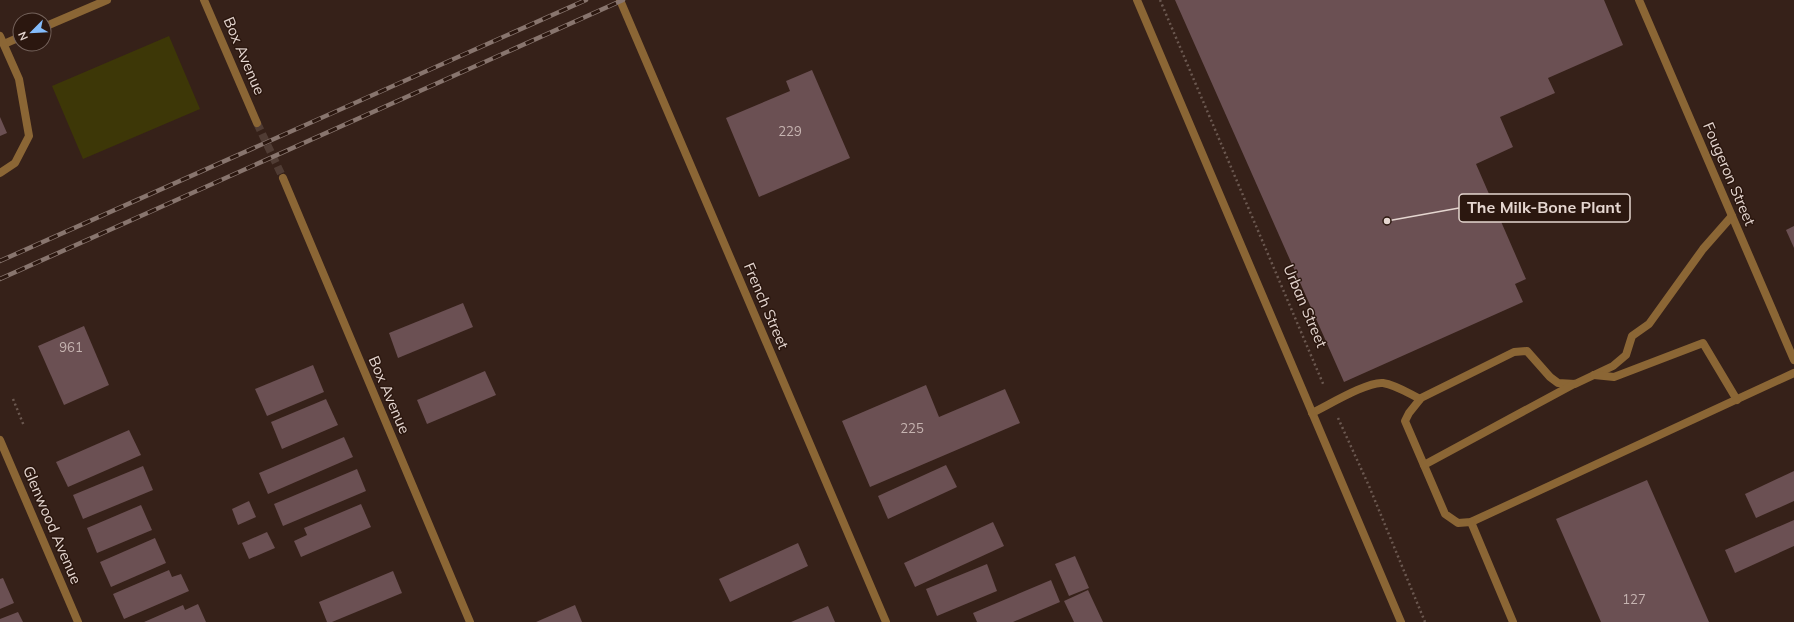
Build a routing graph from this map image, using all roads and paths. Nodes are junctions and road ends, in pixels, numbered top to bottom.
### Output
1 (107, 0) edge
2 (204, 0) edge
3 (620, 0) edge
4 (1137, 0) edge
5 (1160, 0) edge
6 (1639, 0) edge
7 (52, 24) edge
8 (0, 36) edge
9 (12, 40) edge
10 (4, 44) junction
11 (257, 123) tunnel mouth
12 (0, 173) edge
13 (283, 178) tunnel mouth
14 (1732, 216) junction
15 (1794, 360) edge
16 (1794, 373) edge
17 (1594, 375) junction
18 (1575, 384) junction
19 (13, 399) dead end
20 (1420, 399) junction
21 (1737, 400) junction
22 (1332, 404) junction
23 (1312, 413) junction
24 (24, 426) dead end
25 (0, 440) edge
26 (1424, 465) junction
27 (1471, 522) junction
28 (78, 622) edge
29 (470, 622) edge
30 (886, 622) edge
31 (1401, 622) edge
32 (1425, 622) edge
33 (1513, 622) edge

1 - 7 street
2 - 11 street, Box Avenue
3 - 30 street, French Street
4 - 23 street
5 - 22 path, Urban Street
6 - 14 street, Fougeron Street
8 - 10 street
9 - 10 street
10 - 12 street
13 - 29 street, Box Avenue
14 - 15 street, Fougeron Street
14 - 17 street
16 - 21 street
17 - 18 street
17 - 21 street
18 - 20 street
18 - 26 street
19 - 24 path
20 - 22 street
20 - 26 street
21 - 27 street
22 - 23 street
22 - 32 path, Urban Street
23 - 31 street
25 - 28 street, Glenwood Avenue
26 - 27 street
27 - 33 street

